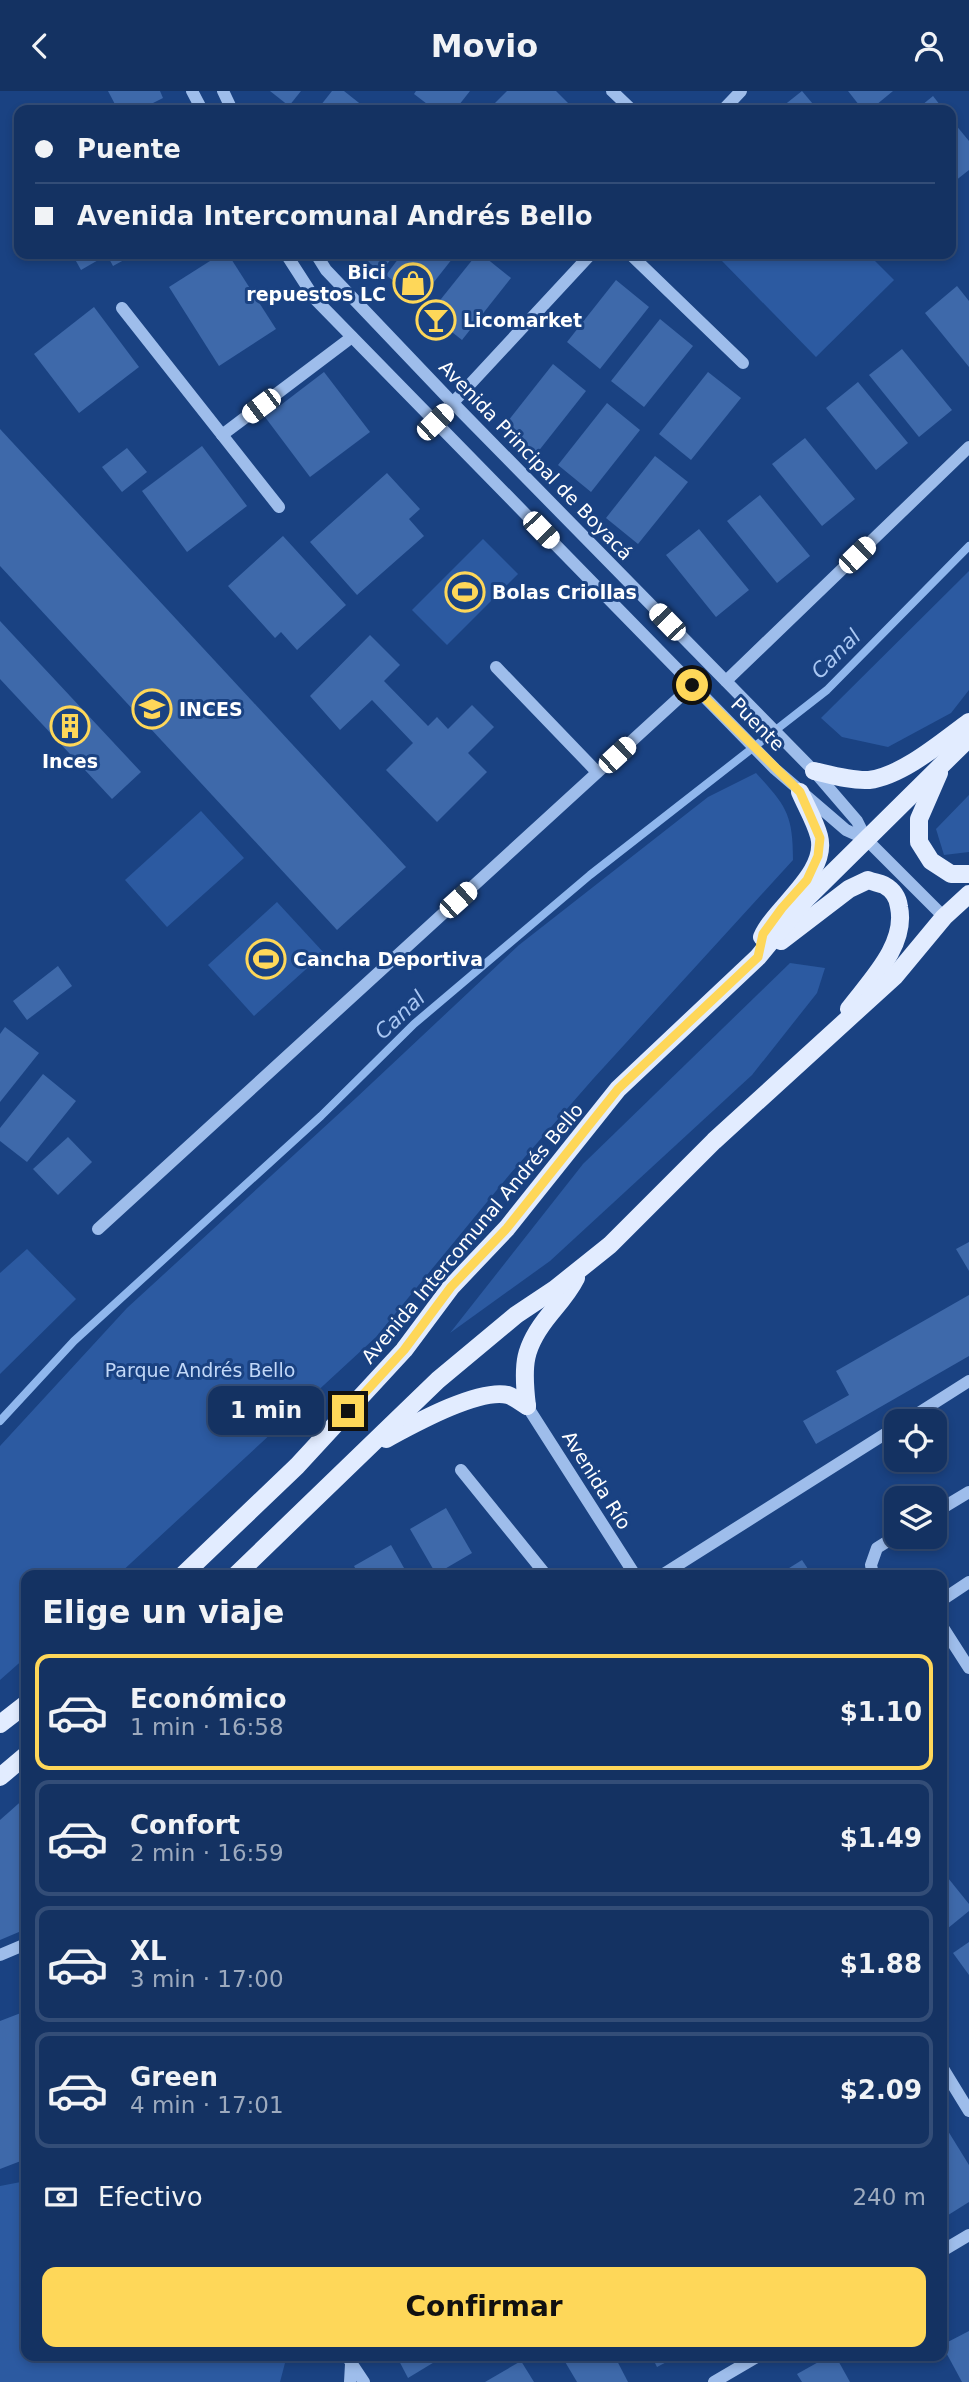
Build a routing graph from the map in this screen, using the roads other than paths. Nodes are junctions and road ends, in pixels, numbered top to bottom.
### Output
1 (612, 91) edge
2 (741, 91) edge
3 (627, 105) edge
4 (728, 105) edge
5 (289, 259) edge
6 (319, 259) edge
7 (586, 259) edge
8 (635, 259) edge
9 (122, 308) dead end
10 (352, 337) junction
11 (743, 363) dead end
12 (453, 404) junction
13 (435, 422) junction
14 (222, 435) junction
15 (969, 447) edge
16 (279, 507) dead end
17 (496, 667) dead end
18 (692, 685) junction
19 (729, 685) junction
20 (969, 722) edge
21 (969, 738) edge
22 (946, 761) junction
23 (814, 771) junction
24 (597, 772) junction
25 (800, 792) junction
26 (866, 839) junction
27 (969, 874) edge
28 (969, 894) edge
29 (944, 917) junction
30 (758, 957) junction
31 (825, 1040) junction
32 (98, 1229) dead end
33 (579, 1271) junction
34 (969, 1381) edge
35 (527, 1406) junction
36 (925, 1409) edge
37 (884, 1435) edge
38 (365, 1451) junction
39 (461, 1470) dead end
40 (969, 1492) edge
41 (947, 1505) edge
42 (884, 1544) edge
43 (188, 1570) edge
44 (241, 1570) edge
45 (542, 1570) edge
46 (632, 1570) edge
47 (670, 1570) edge
48 (872, 1570) edge
49 (969, 1582) edge
50 (947, 1597) edge
51 (947, 1634) edge
52 (969, 1668) edge
53 (21, 1708) edge
54 (0, 1724) edge
55 (21, 1759) edge
56 (0, 1777) edge
57 (21, 1946) edge
58 (0, 1955) edge
59 (947, 2075) edge
60 (969, 2111) edge
61 (969, 2235) edge
62 (947, 2248) edge
63 (348, 2361) edge
64 (349, 2361) edge
65 (750, 2361) edge
66 (350, 2382) edge
67 (364, 2382) edge
68 (714, 2382) edge

1 - 3 street
2 - 4 street
5 - 10 street
6 - 12 street, Avenida Principal de Boyacá
7 - 12 street
8 - 11 street
9 - 14 street
10 - 13 street
10 - 14 street
12 - 13 street
12 - 19 street, Avenida Principal de Boyacá
13 - 18 street
14 - 16 street
15 - 19 street
17 - 24 street
18 - 24 street
18 - 25 street, Puente
19 - 23 street, Puente
20 - 23 main road
21 - 22 main road, Avenida Intercomunal Andrés Bello
22 - 26 main road, Avenida Intercomunal Andrés Bello
22 - 27 main road
23 - 26 street, Puente
24 - 32 street
25 - 26 street
25 - 30 main road
26 - 29 street
26 - 30 main road, Avenida Intercomunal Andrés Bello
28 - 29 main road
29 - 31 main road
30 - 31 main road
30 - 43 main road, Avenida Intercomunal Andrés Bello
31 - 33 main road
33 - 35 main road
33 - 38 main road
34 - 36 street
35 - 38 main road
35 - 46 street, Avenida Río
37 - 47 street
38 - 44 main road
39 - 45 street
40 - 41 street
42 - 48 street
49 - 50 street
51 - 52 street
53 - 54 main road
55 - 56 main road
57 - 58 street
59 - 60 street
61 - 62 street
63 - 66 street
64 - 67 street
65 - 68 street

